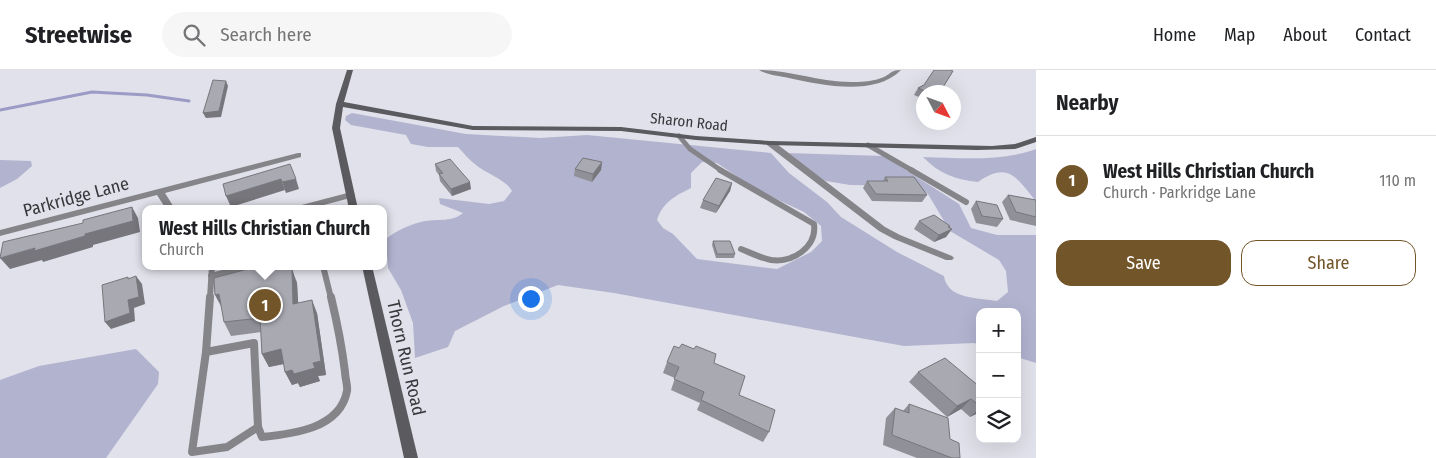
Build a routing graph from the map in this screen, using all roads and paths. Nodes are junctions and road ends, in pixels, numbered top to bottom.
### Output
1 (350, 70) edge
2 (762, 70) edge
3 (898, 70) edge
4 (340, 104) junction
5 (679, 136) junction
6 (1036, 139) edge
7 (770, 143) junction
8 (868, 145) junction
9 (298, 155) dead end
10 (160, 192) junction
11 (351, 195) junction
12 (966, 202) dead end
13 (168, 205) edge
14 (312, 205) edge
15 (353, 205) edge
16 (0, 233) edge
17 (741, 249) dead end
18 (949, 258) dead end
19 (212, 270) edge
20 (235, 270) edge
21 (324, 270) edge
22 (368, 270) edge
23 (211, 276) junction
24 (206, 352) junction
25 (258, 427) junction
26 (411, 458) edge

1 - 4 street
2 - 3 street
4 - 5 street, Sharon Road
4 - 11 street
5 - 7 street, Sharon Road
5 - 17 lane
6 - 8 street, Sharon Road
7 - 8 street, Sharon Road
7 - 18 street
8 - 12 lane
9 - 10 street, Parkridge Lane
10 - 13 street
10 - 16 street, Parkridge Lane
11 - 14 street
11 - 15 street
19 - 23 lane
20 - 23 lane
21 - 25 lane
22 - 26 street, Thorn Run Road
23 - 24 lane
24 - 25 lane
24 - 25 lane

